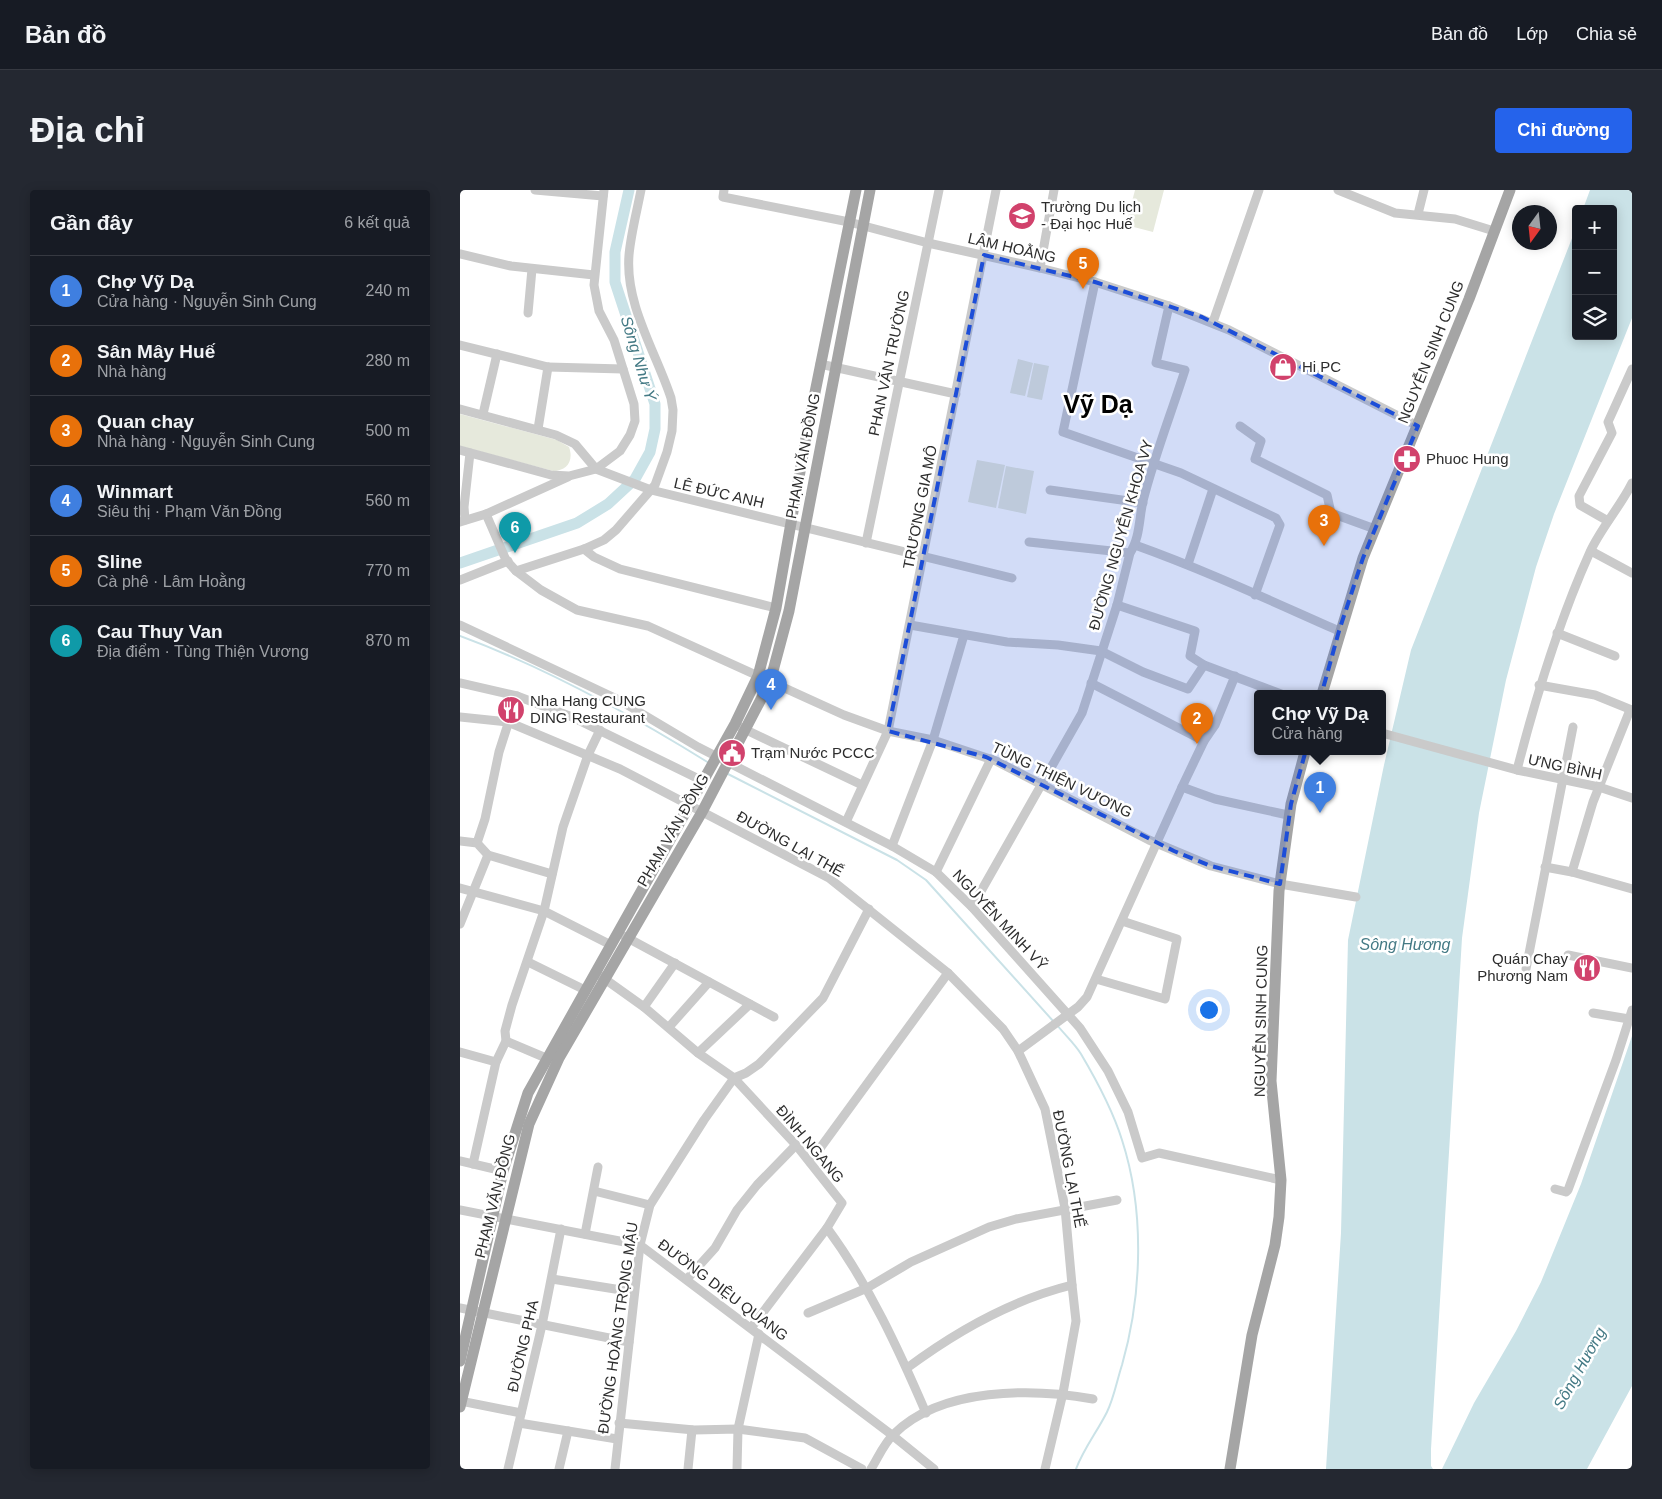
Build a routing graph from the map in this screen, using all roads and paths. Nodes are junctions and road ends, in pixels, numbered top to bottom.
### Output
1 (535, 190) edge
2 (641, 190) edge
3 (856, 190) edge
4 (870, 190) edge
5 (939, 190) edge
6 (996, 190) edge
7 (1054, 190) edge
8 (1259, 190) edge
9 (1338, 190) edge
10 (1424, 190) edge
11 (1510, 190) edge
12 (604, 193) edge
13 (724, 194) edge
14 (1418, 214) junction
15 (849, 222) junction
16 (863, 226) junction
17 (1494, 231) junction
18 (928, 243) junction
19 (460, 254) edge
20 (984, 255) junction
21 (1040, 268) junction
22 (532, 269) junction
23 (594, 275) junction
24 (1095, 282) junction
25 (1169, 306) junction
26 (528, 313) dead end
27 (1213, 322) junction
28 (460, 345) edge
29 (497, 354) junction
30 (820, 364) junction
31 (548, 367) junction
32 (835, 367) junction
33 (623, 369) junction
34 (1632, 369) edge
35 (899, 382) junction
36 (1629, 384) edge
37 (956, 394) junction
38 (460, 409) edge
39 (483, 414) junction
40 (1240, 426) dead end
41 (1418, 426) junction
42 (538, 429) junction
43 (460, 450) edge
44 (470, 453) junction
45 (1154, 463) junction
46 (596, 469) junction
47 (568, 476) junction
48 (1631, 487) edge
49 (647, 489) junction
50 (1213, 489) junction
51 (1050, 490) dead end
52 (1143, 503) junction
53 (486, 514) junction
54 (463, 521) edge
55 (1608, 521) junction
56 (790, 524) junction
57 (805, 528) junction
58 (1375, 529) junction
59 (866, 542) junction
60 (1029, 542) dead end
61 (584, 549) junction
62 (1132, 549) junction
63 (1590, 552) junction
64 (924, 556) junction
65 (507, 560) junction
66 (1188, 564) junction
67 (516, 571) junction
68 (1632, 573) edge
69 (1012, 578) dead end
70 (460, 580) edge
71 (1255, 595) junction
72 (1116, 605) junction
73 (776, 608) junction
74 (460, 625) edge
75 (910, 625) junction
76 (1339, 631) junction
77 (1557, 633) junction
78 (964, 635) junction
79 (1101, 651) junction
80 (1615, 656) dead end
81 (1204, 665) junction
82 (758, 676) junction
83 (1236, 676) junction
84 (770, 682) junction
85 (460, 683) edge
86 (1091, 683) junction
87 (1539, 685) junction
88 (1271, 690) edge
89 (1323, 690) edge
90 (517, 696) junction
91 (1631, 710) edge
92 (460, 717) edge
93 (508, 722) junction
94 (735, 724) junction
95 (1573, 727) dead end
96 (600, 730) junction
97 (746, 730) junction
98 (888, 731) junction
99 (1386, 734) edge
100 (933, 740) junction
101 (1204, 741) junction
102 (588, 755) junction
103 (1304, 755) edge
104 (992, 759) junction
105 (714, 762) junction
106 (725, 768) junction
107 (1516, 770) junction
108 (703, 781) junction
109 (1561, 781) junction
110 (1040, 784) junction
111 (862, 785) junction
112 (1182, 787) junction
113 (1599, 788) junction
114 (1632, 798) edge
115 (690, 806) junction
116 (702, 812) junction
117 (1288, 815) junction
118 (846, 822) junction
119 (460, 841) edge
120 (477, 843) junction
121 (1158, 843) junction
122 (892, 846) junction
123 (488, 855) junction
124 (1545, 867) junction
125 (936, 872) junction
126 (1572, 872) junction
127 (552, 874) junction
128 (1280, 884) junction
129 (460, 888) edge
130 (1632, 889) edge
131 (474, 892) junction
132 (1356, 897) dead end
133 (972, 907) junction
134 (869, 909) junction
135 (544, 911) junction
136 (1122, 921) junction
137 (460, 924) edge
138 (618, 933) junction
139 (629, 939) junction
140 (611, 945) junction
141 (1568, 955) dead end
142 (528, 962) junction
143 (675, 963) junction
144 (1632, 968) edge
145 (1526, 969) dead end
146 (594, 972) junction
147 (948, 973) junction
148 (604, 979) junction
149 (1096, 979) junction
150 (709, 982) junction
151 (585, 990) junction
152 (750, 1004) junction
153 (644, 1008) junction
154 (1632, 1010) edge
155 (1593, 1012) dead end
156 (774, 1017) dead end
157 (1064, 1018) junction
158 (1629, 1019) junction
159 (669, 1027) junction
160 (506, 1041) junction
161 (1018, 1051) junction
162 (460, 1052) edge
163 (698, 1053) junction
164 (546, 1058) junction
165 (496, 1062) junction
166 (734, 1078) junction
167 (796, 1145) junction
168 (460, 1162) edge
169 (810, 1162) junction
170 (473, 1164) junction
171 (598, 1167) dead end
172 (503, 1171) junction
173 (1281, 1180) junction
174 (1555, 1189) dead end
175 (594, 1192) junction
176 (1117, 1200) dead end
177 (650, 1205) junction
178 (1065, 1208) junction
179 (460, 1210) edge
180 (500, 1216) junction
181 (828, 1228) junction
182 (561, 1229) junction
183 (585, 1234) junction
184 (640, 1245) junction
185 (552, 1279) junction
186 (687, 1279) junction
187 (1072, 1285) junction
188 (867, 1288) junction
189 (634, 1292) junction
190 (471, 1310) edge
191 (808, 1312) dead end
192 (542, 1325) junction
193 (751, 1328) junction
194 (759, 1334) junction
195 (629, 1342) junction
196 (461, 1356) edge
197 (907, 1368) junction
198 (1063, 1393) junction
199 (1093, 1399) dead end
200 (460, 1403) edge
201 (926, 1412) junction
202 (522, 1413) junction
203 (519, 1422) junction
204 (619, 1423) junction
205 (738, 1429) junction
206 (692, 1430) junction
207 (568, 1431) junction
208 (892, 1435) junction
209 (617, 1439) junction
210 (508, 1469) edge
211 (559, 1469) edge
212 (615, 1469) edge
213 (688, 1469) edge
214 (737, 1469) edge
215 (862, 1469) edge
216 (871, 1469) edge
217 (934, 1469) edge
218 (1045, 1469) edge
219 (1230, 1469) edge

1 - 12 street
2 - 49 street
3 - 15 main road, PHẠM VĂN ĐỒNG
4 - 16 main road, PHẠM VĂN ĐỒNG
5 - 18 street, PHAN VĂN TRƯỜNG
6 - 20 street, TRƯƠNG GIA MÔ
7 - 21 street
8 - 27 street
9 - 14 street
10 - 14 street
11 - 17 main road, NGUYỄN SINH CUNG
12 - 23 street
13 - 15 street, LÂM HOẰNG
14 - 17 street
15 - 16 street, LÂM HOẰNG
15 - 30 main road, PHẠM VĂN ĐỒNG
16 - 18 street, LÂM HOẰNG
16 - 32 main road, PHẠM VĂN ĐỒNG
17 - 41 main road, NGUYỄN SINH CUNG
18 - 20 street, LÂM HOẰNG
18 - 35 street, PHAN VĂN TRƯỜNG
19 - 22 street
20 - 21 street, LÂM HOẰNG
20 - 37 street, TRƯƠNG GIA MÔ
21 - 24 street, LÂM HOẰNG
22 - 23 street
22 - 26 street
23 - 33 street
24 - 25 street, LÂM HOẰNG
24 - 45 street
25 - 27 street, LÂM HOẰNG
25 - 45 street, ĐƯỜNG NGUYỄN KHOA VY
27 - 41 street, LÂM HOẰNG
28 - 29 street
29 - 31 street
29 - 39 street
30 - 32 street
30 - 56 main road, PHẠM VĂN ĐỒNG
31 - 33 street
31 - 42 street
32 - 35 street
32 - 57 main road, PHẠM VĂN ĐỒNG
33 - 46 street
34 - 36 street
35 - 37 street
35 - 59 street, PHAN VĂN TRƯỜNG
36 - 55 street
37 - 64 street, TRƯƠNG GIA MÔ
38 - 39 street, LÊ ĐỨC ANH
39 - 42 street, LÊ ĐỨC ANH
40 - 58 street
41 - 58 main road, NGUYỄN SINH CUNG
42 - 46 street, LÊ ĐỨC ANH
43 - 44 street
44 - 47 street
44 - 54 street
45 - 50 street
45 - 52 street, ĐƯỜNG NGUYỄN KHOA VY
46 - 47 street
46 - 49 street, LÊ ĐỨC ANH
47 - 53 street
48 - 55 street
49 - 56 street, LÊ ĐỨC ANH
49 - 61 street
50 - 66 street
50 - 71 street
51 - 52 street
52 - 62 street, ĐƯỜNG NGUYỄN KHOA VY
53 - 54 street
53 - 65 street, TÙNG THIỆN VƯƠNG
55 - 63 street
56 - 57 street, LÊ ĐỨC ANH
56 - 73 main road, PHẠM VĂN ĐỒNG
57 - 59 street, LÊ ĐỨC ANH
57 - 84 main road, PHẠM VĂN ĐỒNG
58 - 76 main road, NGUYỄN SINH CUNG
59 - 64 street, LÊ ĐỨC ANH
60 - 62 street
61 - 67 street
61 - 73 street
62 - 66 street
62 - 72 street, ĐƯỜNG NGUYỄN KHOA VY
63 - 68 street
63 - 77 street
64 - 69 street, LÊ ĐỨC ANH
64 - 75 street, TRƯƠNG GIA MÔ
65 - 67 street, TÙNG THIỆN VƯƠNG
65 - 70 street
66 - 71 street
67 - 82 street, TÙNG THIỆN VƯƠNG
71 - 76 street
72 - 79 street, ĐƯỜNG NGUYỄN KHOA VY
72 - 81 street
73 - 82 main road, PHẠM VĂN ĐỒNG
74 - 105 street, NGUYỄN MINH VỸ
75 - 78 street
75 - 98 street, TRƯƠNG GIA MÔ
76 - 89 main road, NGUYỄN SINH CUNG
77 - 80 street
77 - 87 street
78 - 79 street
78 - 100 street
79 - 81 street
79 - 86 street, ĐƯỜNG NGUYỄN KHOA VY
81 - 83 street
82 - 84 street, TÙNG THIỆN VƯƠNG
82 - 94 main road, PHẠM VĂN ĐỒNG
83 - 88 street
83 - 101 street
84 - 97 main road, PHẠM VĂN ĐỒNG
84 - 98 street, TÙNG THIỆN VƯƠNG
85 - 90 street
86 - 101 street
86 - 110 street, ĐƯỜNG NGUYỄN KHOA VY
87 - 91 street
87 - 107 street
90 - 93 street
90 - 96 street
91 - 113 street
92 - 93 street, ĐƯỜNG LẠI THẾ
93 - 102 street, ĐƯỜNG LẠI THẾ
93 - 120 street
94 - 97 street
94 - 105 main road, PHẠM VĂN ĐỒNG
95 - 109 street
96 - 102 street
96 - 108 street
97 - 106 main road, PHẠM VĂN ĐỒNG
97 - 111 street
98 - 100 street, TÙNG THIỆN VƯƠNG
98 - 111 street, TRƯƠNG GIA MÔ
99 - 107 street, ƯNG BÌNH
100 - 104 street, TÙNG THIỆN VƯƠNG
100 - 122 street
101 - 112 street
102 - 115 street, ĐƯỜNG LẠI THẾ
102 - 127 street
103 - 117 main road, NGUYỄN SINH CUNG
104 - 110 street, TÙNG THIỆN VƯƠNG
104 - 125 street
105 - 106 street, NGUYỄN MINH VỸ
105 - 108 main road, PHẠM VĂN ĐỒNG
106 - 116 main road, PHẠM VĂN ĐỒNG
106 - 118 street, NGUYỄN MINH VỸ
107 - 109 street, ƯNG BÌNH
108 - 115 main road, PHẠM VĂN ĐỒNG
109 - 113 street, ƯNG BÌNH
109 - 124 street
110 - 121 street, TÙNG THIỆN VƯƠNG
110 - 133 street, ĐƯỜNG NGUYỄN KHOA VY
111 - 118 street, TRƯƠNG GIA MÔ
112 - 117 street
112 - 121 street
113 - 114 street, ƯNG BÌNH
113 - 126 street
115 - 116 street, ĐƯỜNG LẠI THẾ
115 - 138 main road, PHẠM VĂN ĐỒNG
116 - 134 street, ĐƯỜNG LẠI THẾ
116 - 139 main road, PHẠM VĂN ĐỒNG
117 - 128 main road, NGUYỄN SINH CUNG
118 - 122 street, NGUYỄN MINH VỸ
119 - 120 street
120 - 123 street
121 - 128 street, TÙNG THIỆN VƯƠNG
121 - 136 street
122 - 125 street, NGUYỄN MINH VỸ
123 - 127 street
123 - 131 street
124 - 126 street
124 - 145 street
125 - 133 street, NGUYỄN MINH VỸ
126 - 130 street
127 - 135 street
128 - 132 street, TÙNG THIỆN VƯƠNG
128 - 173 main road, NGUYỄN SINH CUNG
129 - 131 street
131 - 135 street
131 - 137 street
133 - 157 street, NGUYỄN MINH VỸ
134 - 147 street, ĐƯỜNG LẠI THẾ
134 - 166 street, ĐƯỜNG HOÀNG TRỌNG MẬU
135 - 140 street
135 - 142 street
136 - 149 street
136 - 149 street
138 - 139 street
138 - 140 main road, PHẠM VĂN ĐỒNG
139 - 143 street
139 - 148 main road, PHẠM VĂN ĐỒNG
140 - 146 main road, PHẠM VĂN ĐỒNG
141 - 144 street
142 - 151 street
142 - 160 street
143 - 150 street
143 - 153 street
146 - 148 street, ĐÌNH NGANG
146 - 151 main road, PHẠM VĂN ĐỒNG
147 - 161 street, ĐƯỜNG LẠI THẾ
147 - 169 street
148 - 153 street, ĐÌNH NGANG
148 - 180 main road, PHẠM VĂN ĐỒNG
149 - 157 street
150 - 152 street
150 - 159 street
151 - 164 main road, PHẠM VĂN ĐỒNG
152 - 156 street
152 - 163 street
153 - 159 street, ĐÌNH NGANG
154 - 158 street
155 - 158 street
157 - 161 street
157 - 173 street, NGUYỄN MINH VỸ
158 - 174 street
159 - 163 street, ĐÌNH NGANG
160 - 164 street
160 - 165 street
161 - 178 street, ĐƯỜNG LẠI THẾ
162 - 165 street
163 - 166 street, ĐÌNH NGANG
164 - 172 main road, PHẠM VĂN ĐỒNG
165 - 170 street
166 - 167 street, ĐÌNH NGANG
166 - 177 street, ĐƯỜNG HOÀNG TRỌNG MẬU
167 - 169 street, ĐÌNH NGANG
167 - 186 street
168 - 170 street
169 - 181 street, ĐÌNH NGANG
170 - 172 street
171 - 175 street
172 - 180 main road, PHẠM VĂN ĐỒNG
173 - 219 main road, NGUYỄN SINH CUNG
175 - 177 street
175 - 183 street
176 - 178 street
177 - 184 street, ĐƯỜNG HOÀNG TRỌNG MẬU
178 - 187 street, ĐƯỜNG LẠI THẾ
178 - 188 street
179 - 180 street, ĐƯỜNG DIỆU QUANG
180 - 182 street, ĐƯỜNG DIỆU QUANG
180 - 190 main road, PHẠM VĂN ĐỒNG
181 - 188 street
181 - 193 street
182 - 183 street, ĐƯỜNG DIỆU QUANG
182 - 185 street, ĐƯỜNG PHA
183 - 184 street, ĐƯỜNG DIỆU QUANG
184 - 186 street, ĐƯỜNG DIỆU QUANG
184 - 189 street, ĐƯỜNG HOÀNG TRỌNG MẬU
185 - 189 street
185 - 192 street, ĐƯỜNG PHA
186 - 193 street, ĐƯỜNG DIỆU QUANG
187 - 197 street
187 - 198 street, ĐƯỜNG LẠI THẾ
188 - 191 street
188 - 197 street
189 - 195 street, ĐƯỜNG HOÀNG TRỌNG MẬU
190 - 192 street
190 - 196 main road, PHẠM VĂN ĐỒNG
190 - 200 main road, PHẠM VĂN ĐỒNG
192 - 195 street
192 - 202 street, ĐƯỜNG PHA
193 - 194 street, ĐƯỜNG DIỆU QUANG
194 - 205 street
194 - 208 street, ĐƯỜNG DIỆU QUANG
195 - 204 street, ĐƯỜNG HOÀNG TRỌNG MẬU
197 - 201 street
198 - 199 street
198 - 201 street
198 - 218 street, ĐƯỜNG LẠI THẾ
200 - 202 street
201 - 208 street
202 - 203 street, ĐƯỜNG PHA
203 - 207 street
203 - 210 street, ĐƯỜNG PHA
204 - 206 street
204 - 209 street, ĐƯỜNG HOÀNG TRỌNG MẬU
205 - 206 street
205 - 214 street
205 - 215 street
206 - 213 street
207 - 209 street
207 - 211 street
208 - 216 street
208 - 217 street, ĐƯỜNG DIỆU QUANG
209 - 212 street, ĐƯỜNG HOÀNG TRỌNG MẬU

